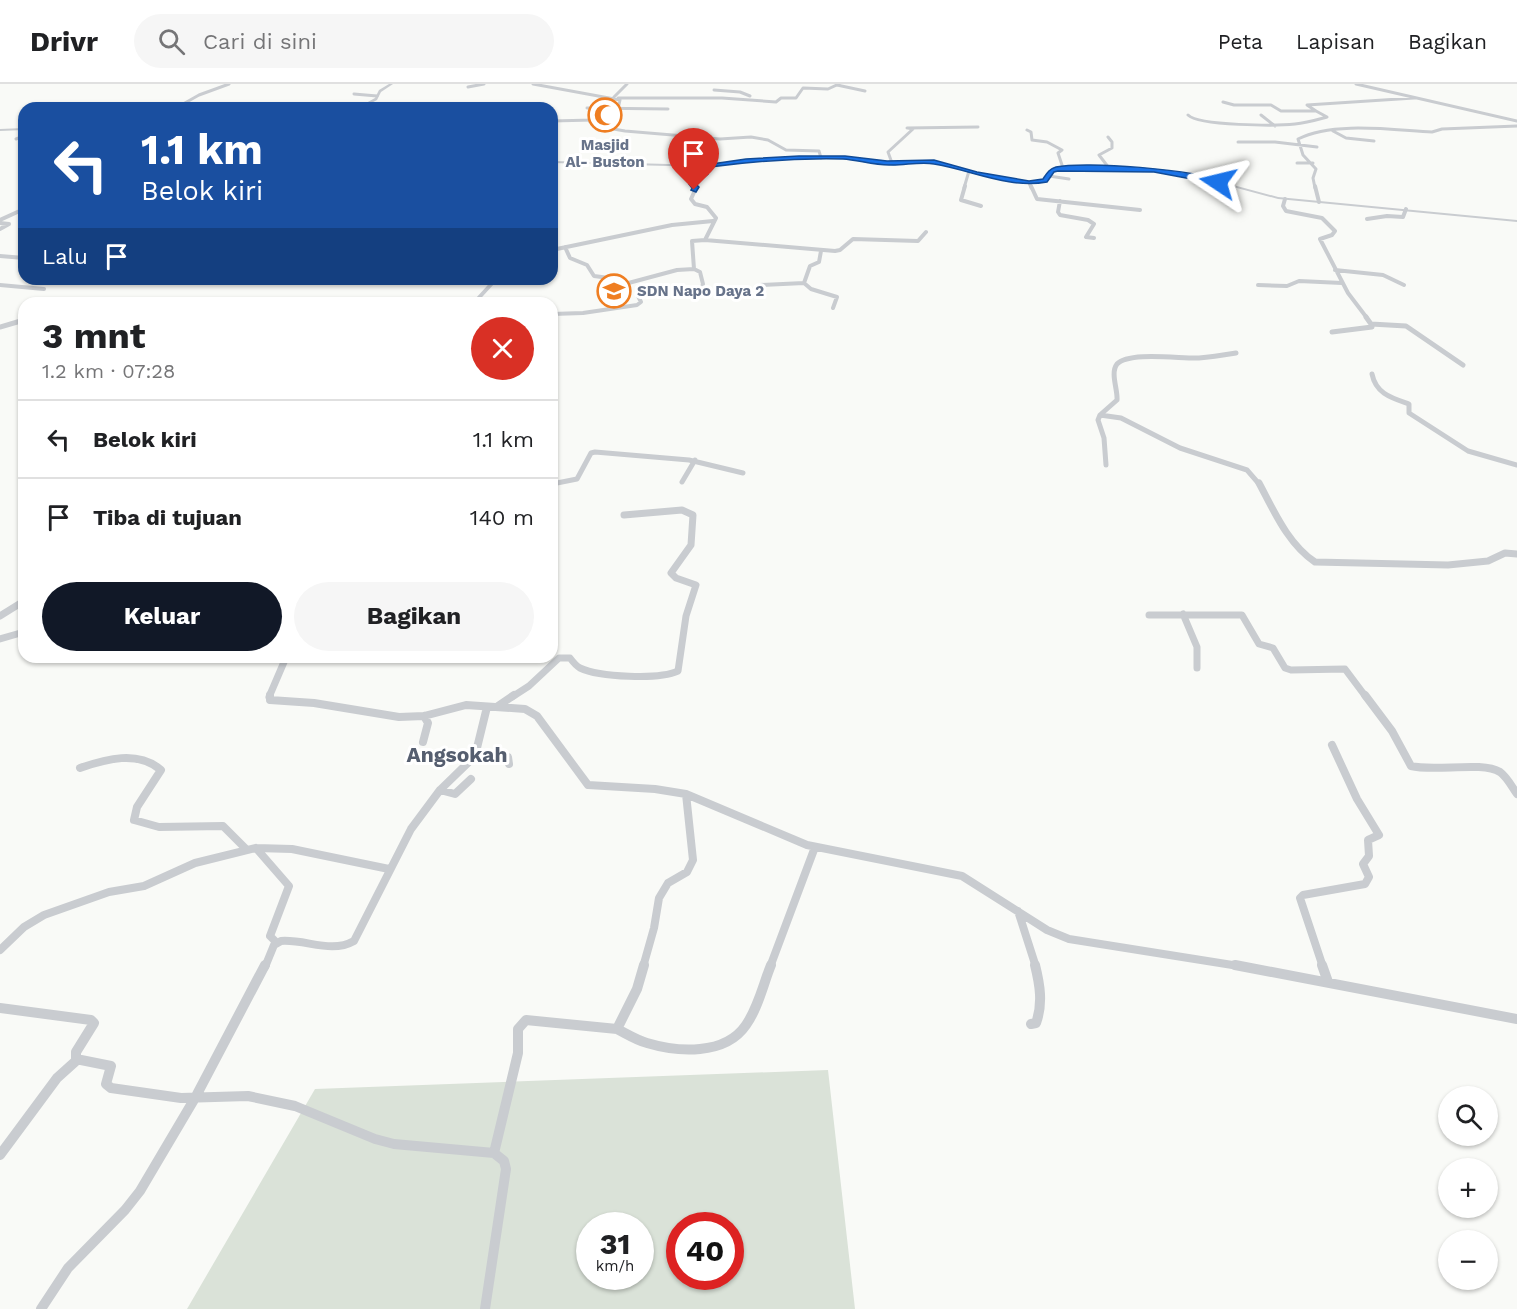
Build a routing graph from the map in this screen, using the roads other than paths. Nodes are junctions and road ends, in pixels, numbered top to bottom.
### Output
1 (229, 84) edge
2 (391, 84) edge
3 (484, 84) edge
4 (533, 84) edge
5 (627, 84) edge
6 (838, 84) edge
7 (1356, 84) edge
8 (544, 85) edge
9 (468, 87) dead end
10 (714, 90) dead end
11 (865, 91) dead end
12 (354, 94) dead end
13 (756, 95) dead end
14 (377, 96) junction
15 (750, 96) junction
16 (616, 98) junction
17 (1414, 98) junction
18 (745, 99) junction
19 (190, 102) edge
20 (368, 102) edge
21 (1223, 102) dead end
22 (587, 108) dead end
23 (668, 109) dead end
24 (618, 110) junction
25 (1281, 111) junction
26 (1316, 111) junction
27 (1188, 115) dead end
28 (1262, 116) dead end
29 (558, 121) edge
30 (589, 121) junction
31 (1517, 121) edge
32 (1299, 124) junction
33 (1275, 126) junction
34 (1517, 126) edge
35 (978, 127) dead end
36 (18, 129) edge
37 (0, 130) edge
38 (1027, 130) dead end
39 (1332, 131) junction
40 (1108, 137) dead end
41 (1374, 141) dead end
42 (1238, 142) dead end
43 (1299, 144) junction
44 (1317, 147) dead end
45 (821, 158) junction
46 (558, 162) edge
47 (892, 163) junction
48 (1297, 163) dead end
49 (1313, 164) junction
50 (707, 166) junction
51 (1063, 168) junction
52 (1109, 168) junction
53 (969, 171) junction
54 (1049, 176) junction
55 (1069, 179) dead end
56 (1029, 183) junction
57 (1282, 198) junction
58 (1060, 201) junction
59 (1319, 202) junction
60 (981, 206) dead end
61 (1406, 209) junction
62 (1140, 210) dead end
63 (18, 212) edge
64 (1368, 219) dead end
65 (713, 220) junction
66 (0, 221) edge
67 (1517, 221) edge
68 (0, 229) edge
69 (926, 232) dead end
70 (1094, 238) dead end
71 (705, 240) junction
72 (565, 247) junction
73 (558, 249) edge
74 (821, 251) junction
75 (0, 256) edge
76 (18, 258) edge
77 (694, 269) junction
78 (1335, 270) junction
79 (609, 278) dead end
80 (804, 283) junction
81 (1342, 283) junction
82 (0, 285) edge
83 (490, 285) edge
84 (621, 285) dead end
85 (760, 285) dead end
86 (1258, 285) dead end
87 (1404, 285) dead end
88 (44, 288) dead end
89 (700, 293) dead end
90 (638, 296) dead end
91 (480, 297) edge
92 (833, 308) dead end
93 (558, 314) edge
94 (18, 322) edge
95 (1371, 324) junction
96 (0, 327) edge
97 (1332, 332) dead end
98 (1236, 353) dead end
99 (1463, 365) dead end
100 (1372, 374) dead end
101 (1100, 415) junction
102 (695, 460) junction
103 (1106, 465) dead end
104 (1517, 465) edge
105 (742, 473) dead end
106 (682, 482) dead end
107 (558, 483) edge
108 (624, 515) dead end
109 (1517, 554) edge
110 (18, 605) edge
111 (1183, 614) junction
112 (1149, 615) dead end
113 (0, 616) edge
114 (18, 634) edge
115 (0, 639) edge
116 (558, 659) edge
117 (284, 663) edge
118 (554, 663) edge
119 (1197, 668) dead end
120 (486, 707) junction
121 (498, 707) junction
122 (525, 709) junction
123 (509, 711) dead end
124 (424, 716) junction
125 (423, 742) dead end
126 (1332, 745) dead end
127 (477, 752) junction
128 (509, 764) dead end
129 (80, 768) dead end
130 (471, 779) dead end
131 (440, 790) junction
132 (686, 794) junction
133 (1517, 794) edge
134 (815, 847) junction
135 (251, 849) junction
136 (389, 868) junction
137 (1017, 910) junction
138 (276, 942) junction
139 (0, 950) edge
140 (1328, 982) junction
141 (0, 1008) edge
142 (1517, 1019) edge
143 (1030, 1024) dead end
144 (616, 1029) junction
145 (77, 1060) junction
146 (195, 1098) junction
147 (494, 1153) junction
148 (0, 1155) edge
149 (41, 1309) edge
150 (485, 1309) edge

1 - 19 street
2 - 14 street
3 - 9 street
4 - 8 street
5 - 16 street
6 - 11 street
6 - 18 street
7 - 17 street
8 - 16 street
10 - 15 street
12 - 14 street
13 - 15 street
14 - 20 street
15 - 18 street
16 - 18 street
16 - 24 street
17 - 26 street
17 - 31 street
21 - 25 street
22 - 24 street
23 - 24 street
24 - 30 street
25 - 26 street
25 - 32 street
26 - 32 street
27 - 33 street
28 - 33 street
29 - 30 street
30 - 45 street
32 - 33 street
34 - 39 street
35 - 47 street
36 - 37 street
38 - 51 street
39 - 41 street
39 - 43 street
40 - 52 street
42 - 43 street
43 - 44 street
43 - 49 street
45 - 47 street
45 - 50 street
46 - 50 street
47 - 53 street
48 - 49 street
49 - 59 street
50 - 65 street
51 - 52 street
51 - 54 street
52 - 57 street
53 - 56 street
53 - 60 street
54 - 55 street
54 - 56 street
56 - 58 street
57 - 59 street
57 - 78 street
58 - 62 street
58 - 70 street
59 - 61 street
61 - 64 street
61 - 67 street
63 - 66 street
65 - 71 street
65 - 72 street
66 - 68 street
69 - 74 street
71 - 74 street
71 - 77 street
72 - 73 street
72 - 79 street
74 - 80 street
75 - 76 street
77 - 84 street
77 - 89 street
78 - 81 street
78 - 87 street
80 - 85 street
80 - 92 street
81 - 86 street
81 - 95 street
82 - 88 street
83 - 91 street
90 - 93 street
94 - 96 street
95 - 97 street
95 - 99 street
98 - 101 street
100 - 104 street
101 - 103 street
101 - 109 street
102 - 105 street
102 - 106 street
102 - 107 street
108 - 116 street
110 - 113 street
111 - 112 street
111 - 119 street
111 - 133 street
114 - 115 street
117 - 124 street
118 - 121 street
120 - 121 street
120 - 124 street
120 - 127 street
121 - 122 street
122 - 123 street
122 - 132 street
124 - 125 street
126 - 140 street
127 - 128 street
127 - 131 street
129 - 135 street
130 - 131 street
131 - 136 street
132 - 134 street
132 - 144 street
134 - 137 street
134 - 144 street
135 - 136 street
135 - 138 street
135 - 139 street
136 - 138 street
137 - 140 street
137 - 143 street
138 - 146 street
140 - 142 street
141 - 145 street
144 - 147 street
145 - 146 street
145 - 148 street
146 - 147 street
146 - 149 street
147 - 150 street

